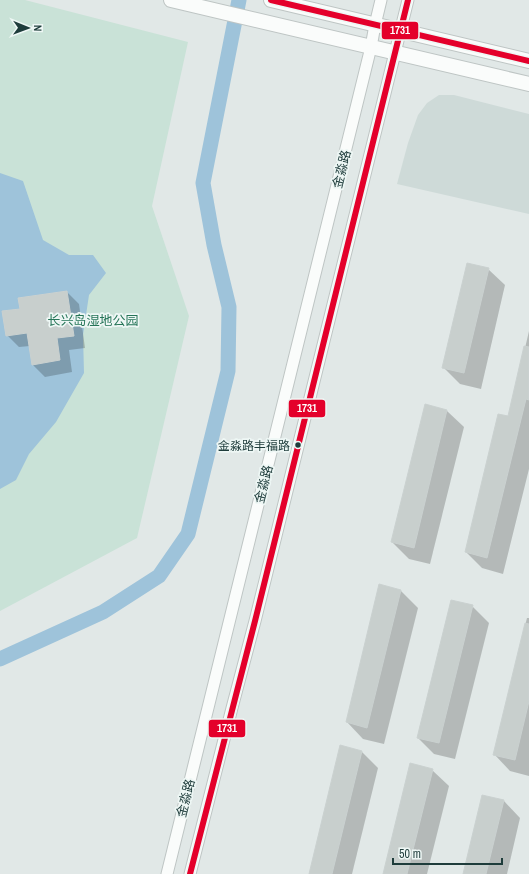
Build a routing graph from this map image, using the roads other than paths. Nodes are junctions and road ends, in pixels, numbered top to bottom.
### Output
1 (171, 0) edge
2 (271, 0) edge
3 (381, 0) edge
4 (408, 0) edge
5 (375, 25) junction
6 (401, 31) junction
7 (371, 47) junction
8 (396, 53) junction
9 (529, 61) edge
10 (529, 84) edge
11 (166, 874) edge
12 (190, 874) edge

1 - 7 street
2 - 5 street
3 - 5 street, 金淼路
4 - 6 street, 金淼路
5 - 6 street
5 - 7 street, 金淼路
6 - 8 street, 金淼路
6 - 9 street
7 - 8 street
7 - 11 street, 金淼路
8 - 10 street
8 - 12 street, 金淼路

